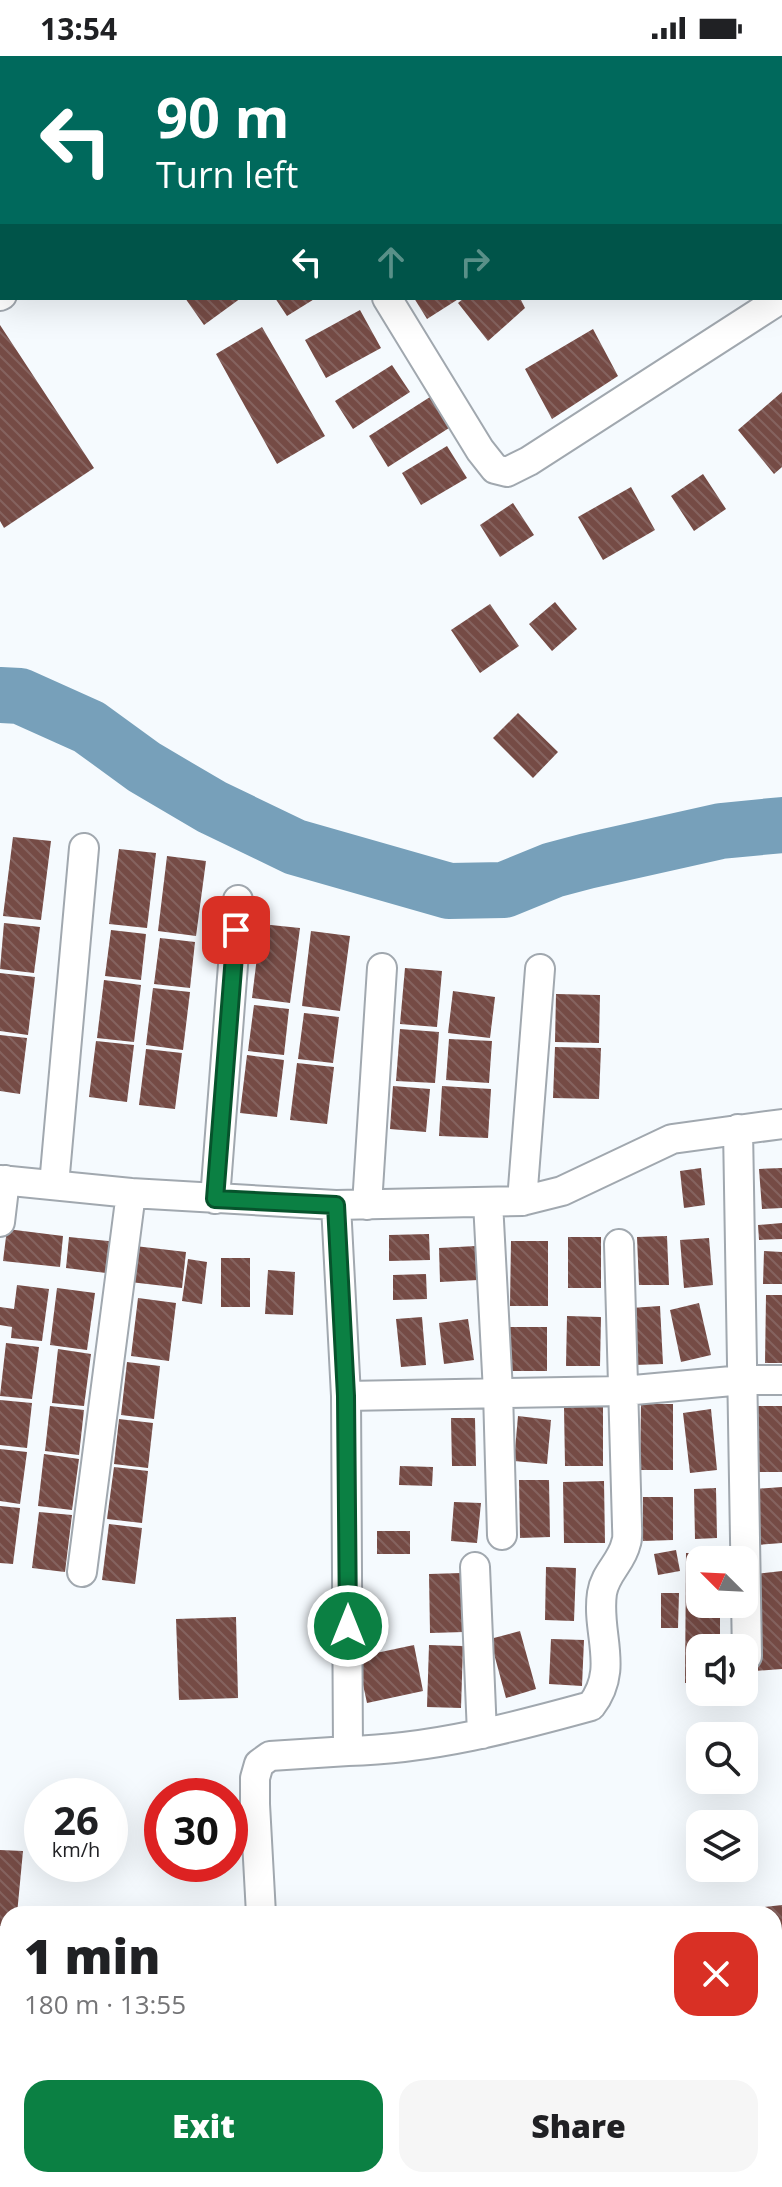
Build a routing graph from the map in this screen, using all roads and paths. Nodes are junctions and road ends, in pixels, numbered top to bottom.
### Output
1 (388, 300) edge
2 (779, 300) edge
3 (84, 848) dead end
4 (238, 900) dead end
5 (382, 968) dead end
6 (540, 969) dead end
7 (782, 1124) edge
8 (738, 1129) junction
9 (3, 1180) edge
10 (54, 1185) junction
11 (131, 1193) junction
12 (215, 1199) junction
13 (522, 1201) junction
14 (488, 1202) junction
15 (336, 1205) junction
16 (367, 1205) junction
17 (0, 1222) edge
18 (619, 1244) dead end
19 (743, 1380) junction
20 (782, 1380) edge
21 (623, 1391) junction
22 (498, 1392) junction
23 (346, 1396) junction
24 (502, 1535) dead end
25 (475, 1567) dead end
26 (82, 1572) dead end
27 (747, 1634) edge
28 (482, 1734) junction
29 (348, 1751) junction
30 (261, 1906) edge

1 - 2 street
3 - 10 street
4 - 12 street
5 - 16 street
6 - 13 street
7 - 8 street
8 - 13 street
8 - 19 street
9 - 10 street
9 - 17 street
10 - 11 street
11 - 12 street
11 - 26 street
12 - 15 street
13 - 14 street
14 - 16 street
14 - 22 street
15 - 16 street
15 - 23 street
18 - 21 street
19 - 20 street
19 - 21 street
19 - 27 street
21 - 22 street
21 - 28 street
22 - 23 street
22 - 24 street
23 - 29 street
25 - 28 street
28 - 29 street
29 - 30 street

